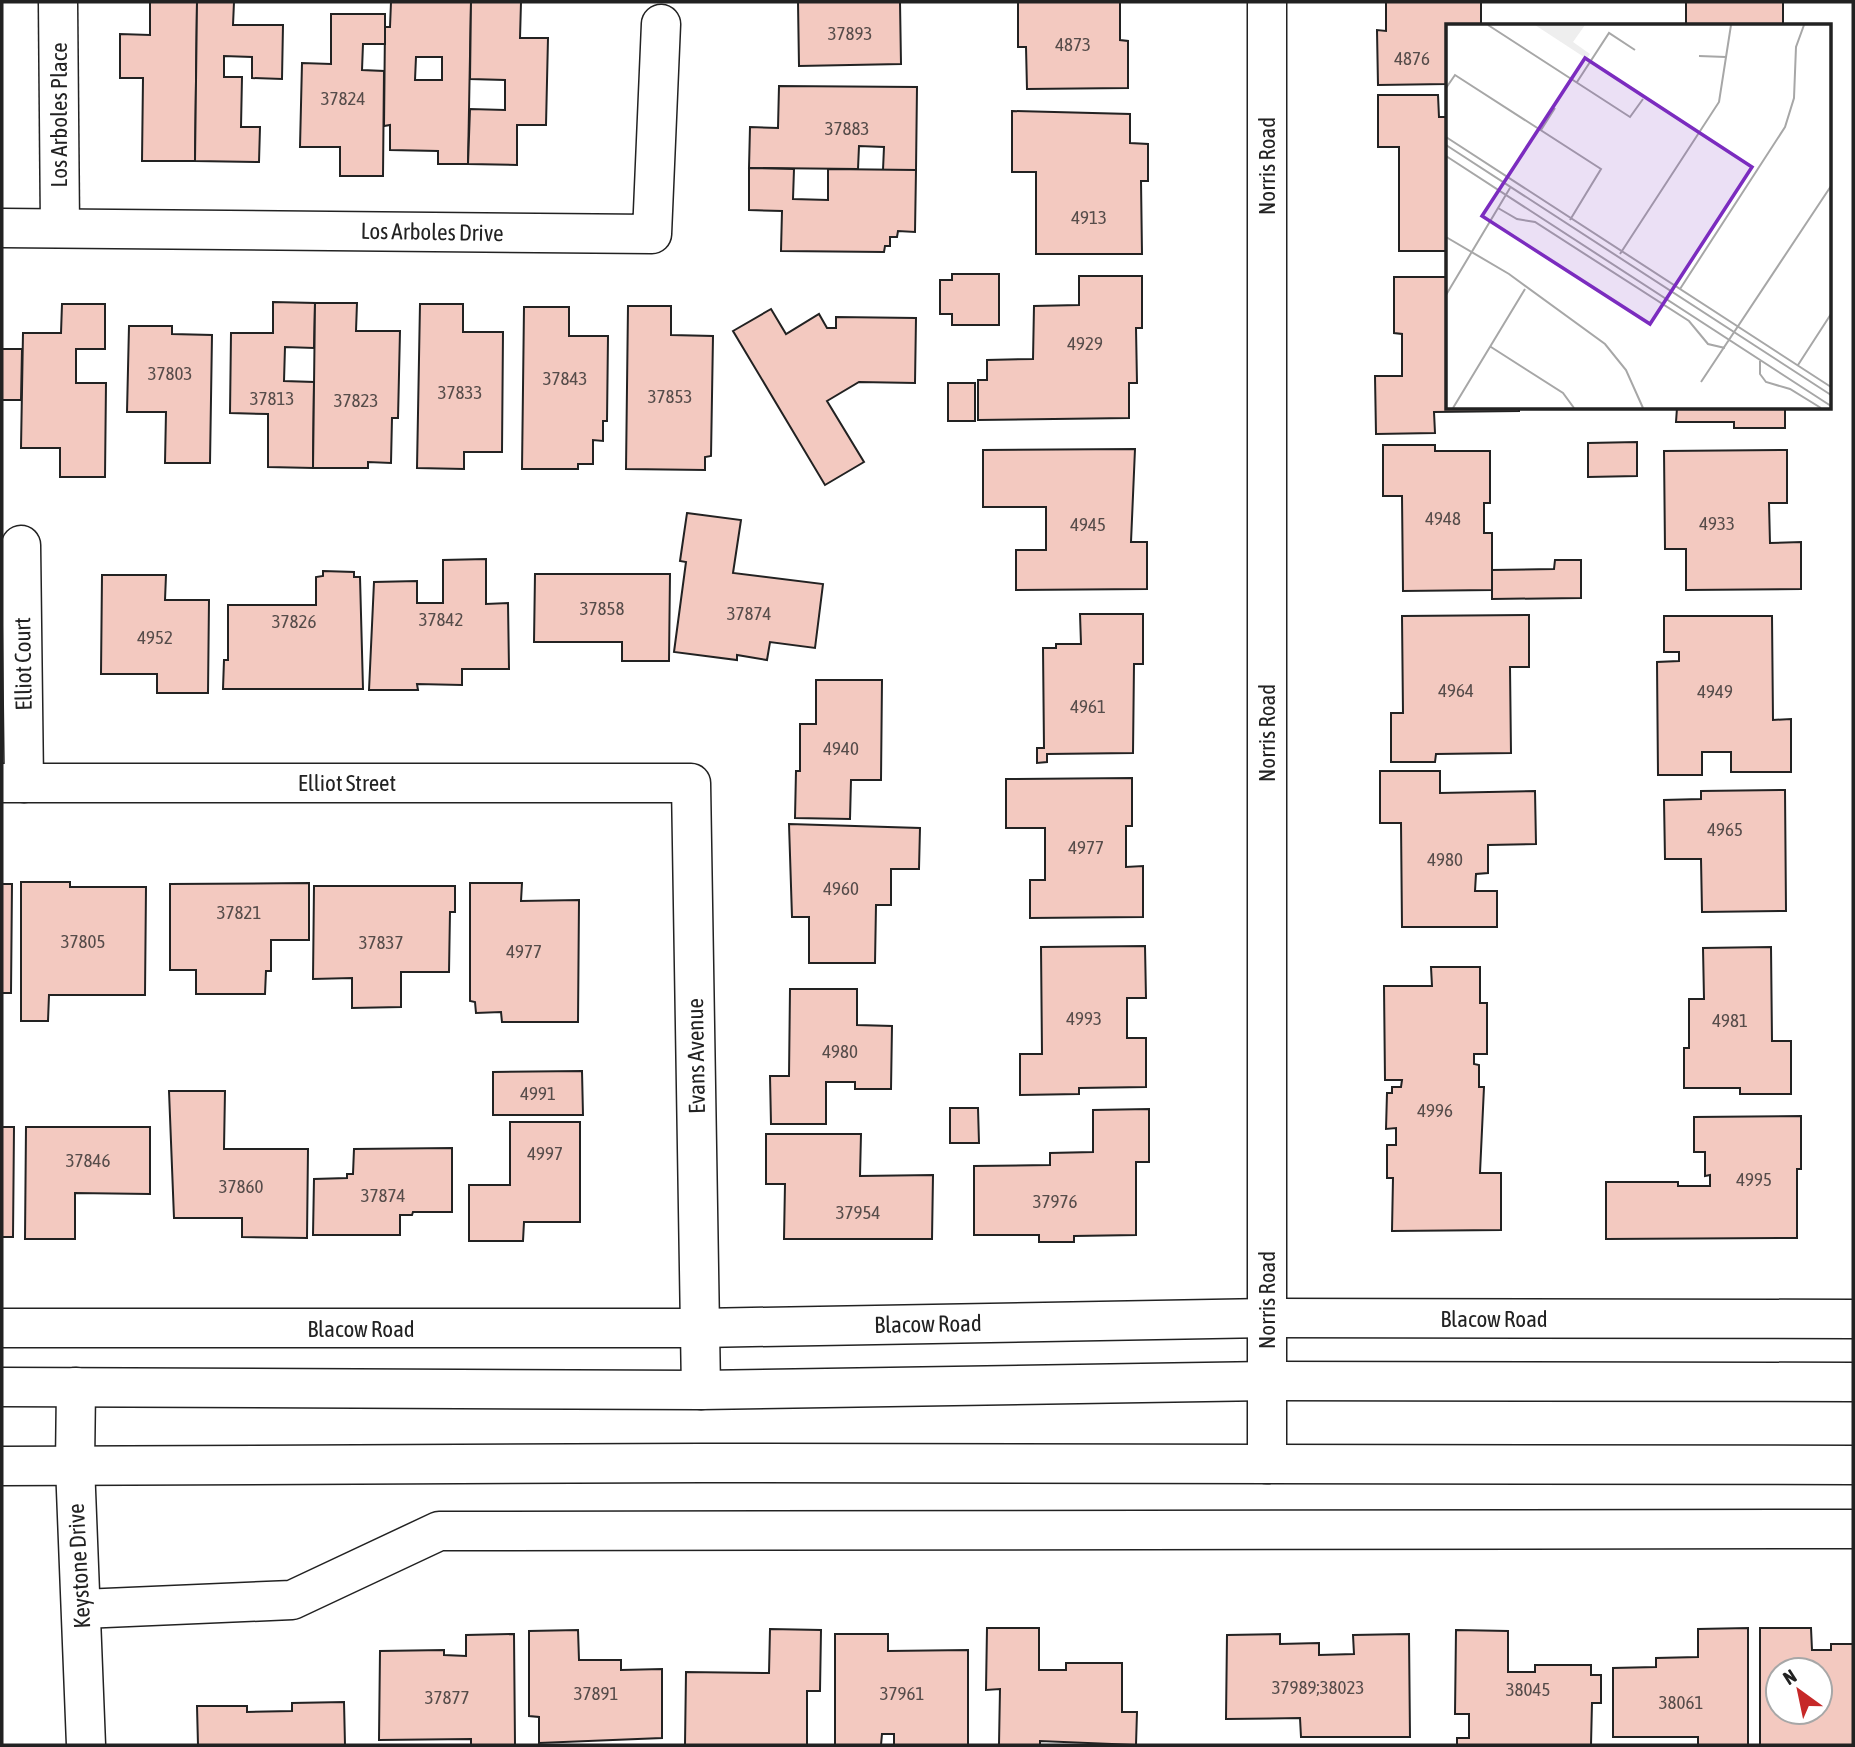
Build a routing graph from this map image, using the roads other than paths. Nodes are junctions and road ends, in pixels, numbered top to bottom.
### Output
1 (58, 2) edge
2 (1267, 2) edge
3 (661, 24) dead end
4 (2, 228) edge
5 (60, 228) junction
6 (22, 545) dead end
7 (13, 783) edge
8 (691, 783) joint
9 (1268, 1318) junction
10 (1853, 1319) edge
11 (2, 1328) edge
12 (700, 1328) junction
13 (1268, 1381) junction
14 (1853, 1382) edge
15 (2, 1387) edge
16 (76, 1387) junction
17 (701, 1390) junction
18 (1267, 1464) junction
19 (75, 1465) junction
20 (1853, 1465) edge
21 (2, 1466) edge
22 (1853, 1528) edge
23 (82, 1609) junction
24 (86, 1745) edge

1 - 5 street, Los Arboles Place
2 - 9 street, Norris Road
3 - 5 street, Los Arboles Drive
4 - 5 street, Los Arboles Drive
6 - 7 street, Elliot Court
7 - 8 street, Elliot Street
8 - 12 street, Evans Avenue
9 - 10 street, Blacow Road
9 - 12 street, Blacow Road
9 - 13 street, Norris Road
11 - 12 street, Blacow Road
12 - 17 street, Evans Avenue
13 - 14 street
13 - 17 street
13 - 18 street, Norris Road
15 - 16 street
16 - 17 street
16 - 19 street, Keystone Drive
18 - 19 street
18 - 20 street
19 - 21 street
19 - 23 street, Keystone Drive
22 - 23 street
23 - 24 street, Keystone Drive

